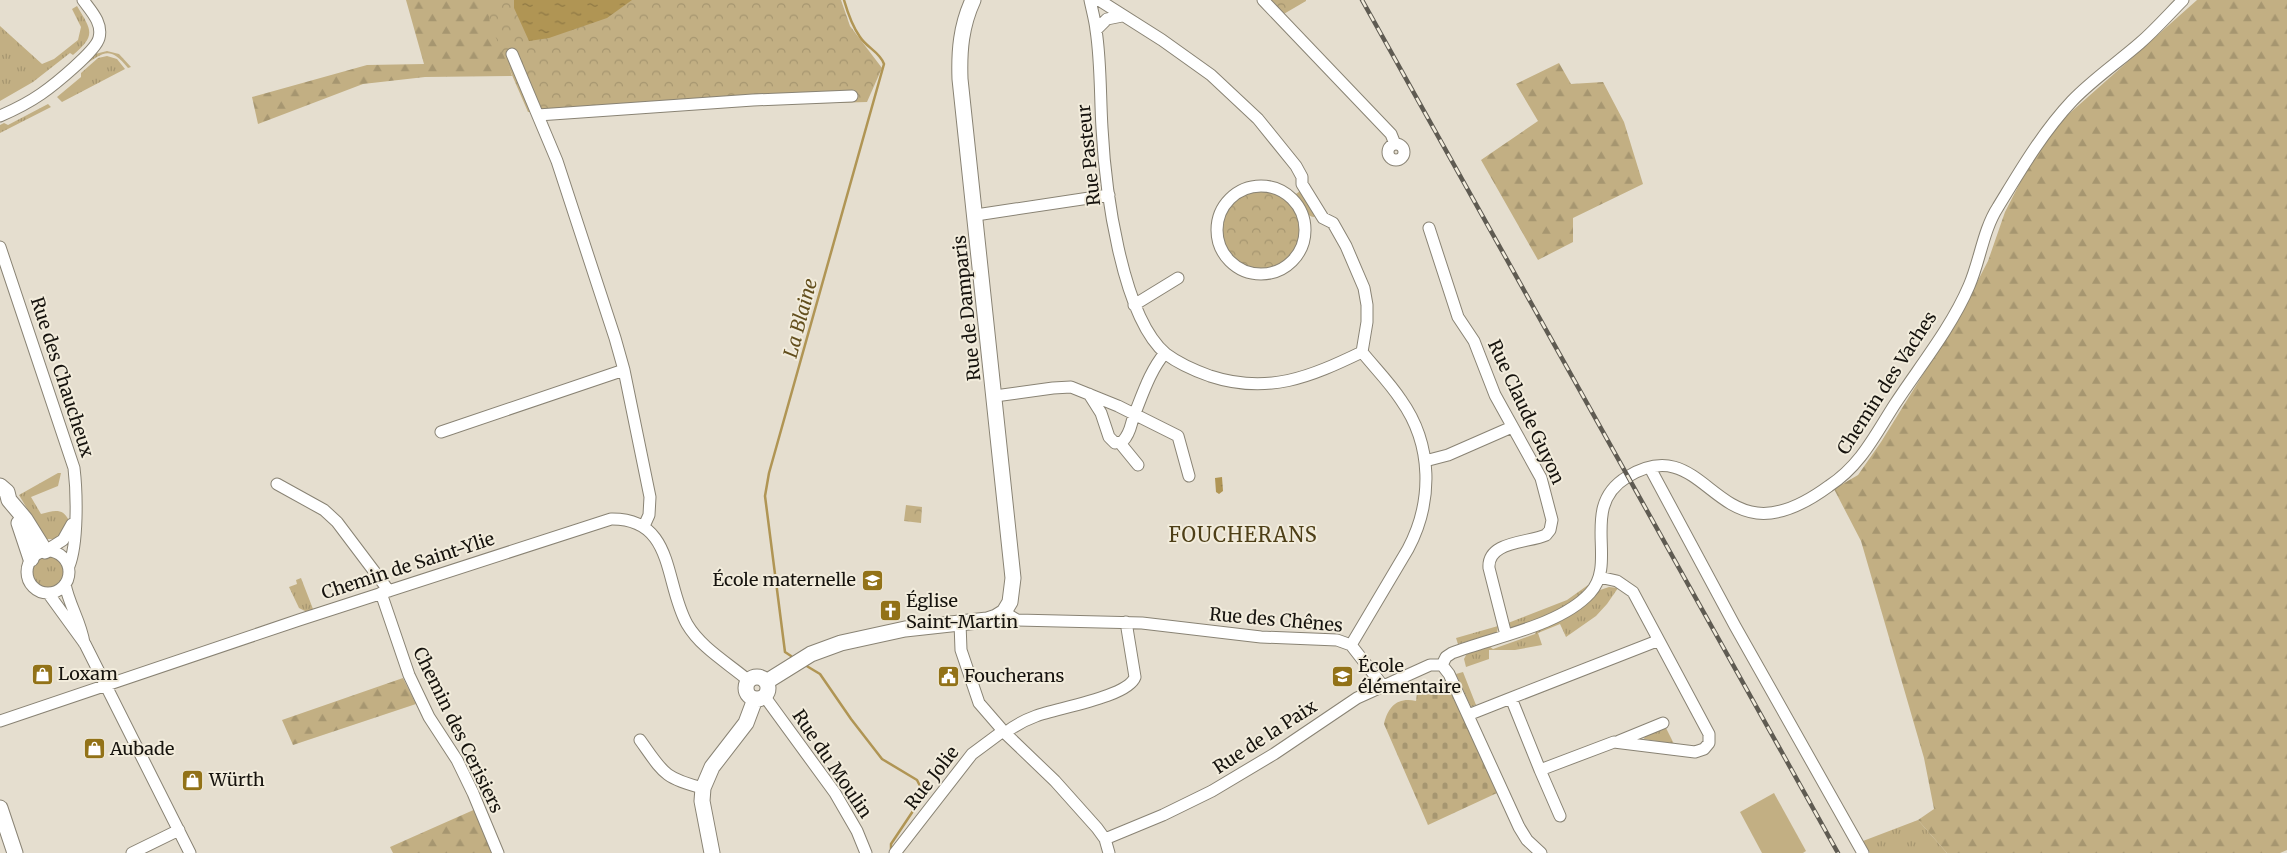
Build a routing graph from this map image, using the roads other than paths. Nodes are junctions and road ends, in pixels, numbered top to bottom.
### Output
1 (83, 0) edge
2 (973, 0) edge
3 (1090, 0) edge
4 (1099, 0) edge
5 (1263, 0) edge
6 (2184, 0) edge
7 (1122, 16) junction
8 (1096, 30) junction
9 (512, 54) dead end
10 (852, 96) dead end
11 (538, 115) junction
12 (0, 116) edge
13 (1395, 144) dead end
14 (1302, 184) junction
15 (1277, 189) junction
16 (1110, 195) junction
17 (976, 216) junction
18 (1324, 218) junction
19 (1429, 228) dead end
20 (1305, 234) junction
21 (0, 247) edge
22 (1178, 278) dead end
23 (1134, 305) junction
24 (1362, 352) junction
25 (1165, 353) junction
26 (624, 370) junction
27 (1089, 394) junction
28 (995, 396) junction
29 (1134, 413) junction
30 (1512, 427) junction
31 (441, 432) dead end
32 (1120, 443) junction
33 (1425, 461) junction
34 (1138, 465) dead end
35 (1650, 468) junction
36 (1189, 476) dead end
37 (277, 484) dead end
38 (0, 486) edge
39 (8, 502) edge
40 (74, 520) junction
41 (644, 526) junction
42 (46, 551) junction
43 (31, 559) junction
44 (68, 566) junction
45 (1599, 577) junction
46 (65, 584) junction
47 (385, 592) junction
48 (48, 593) junction
49 (1004, 612) junction
50 (1126, 622) junction
51 (960, 623) junction
52 (1506, 635) junction
53 (1657, 641) junction
54 (85, 644) junction
55 (1351, 645) junction
56 (1442, 665) junction
57 (749, 681) joint
58 (104, 685) junction
59 (1383, 686) junction
60 (762, 693) junction
61 (1511, 698) junction
62 (1468, 715) junction
63 (0, 721) edge
64 (1663, 723) dead end
65 (1004, 732) junction
66 (640, 740) dead end
67 (1618, 742) junction
68 (1540, 770) junction
69 (703, 788) junction
70 (0, 808) edge
71 (1560, 816) dead end
72 (179, 830) junction
73 (1105, 839) junction
74 (15, 853) edge
75 (132, 853) edge
76 (190, 853) edge
77 (498, 853) edge
78 (712, 853) edge
79 (866, 853) edge
80 (895, 853) edge
81 (1109, 853) edge
82 (1541, 853) edge
83 (1863, 853) edge

1 - 12 street
2 - 17 main road, Rue de Damparis
3 - 8 street, Rue Pasteur
4 - 7 street
5 - 13 street
6 - 35 street, Chemin des Vaches
7 - 8 street
7 - 14 street
8 - 16 street, Rue Pasteur
9 - 11 street
10 - 11 street
11 - 26 street
14 - 15 street
14 - 18 street
15 - 20 street
15 - 20 street
16 - 17 street
16 - 23 street, Rue Pasteur
17 - 28 main road, Rue de Damparis
18 - 20 street
18 - 24 street
19 - 30 street, Rue Claude Guyon
21 - 40 street, Rue des Chaucheux
22 - 23 street
23 - 25 street, Rue Pasteur
24 - 25 street, Rue Pasteur
24 - 33 street, Rue des Chênes
25 - 29 street
26 - 31 street
26 - 41 street
27 - 28 street
27 - 29 street
27 - 32 street
28 - 49 main road, Rue de Damparis
29 - 32 street
29 - 36 street
30 - 33 street
30 - 52 street, Rue Claude Guyon
32 - 34 street
33 - 55 street, Rue des Chênes
35 - 45 street, Chemin des Vaches
35 - 83 street
37 - 47 street, Chemin des Cerisiers
38 - 39 main road
39 - 42 main road
39 - 43 main road
40 - 42 street, Rue des Chaucheux
40 - 44 street, Rue des Chaucheux
41 - 47 street, Chemin de Saint-Ylie
41 - 57 street
42 - 43 street
42 - 44 street
43 - 48 street
44 - 46 street
45 - 52 street
45 - 53 street
46 - 48 street
46 - 54 street
47 - 58 street, Chemin de Saint-Ylie
47 - 77 street, Chemin des Cerisiers
48 - 54 street
49 - 50 street, Rue des Chênes
49 - 51 main road
50 - 55 street, Rue des Chênes
50 - 65 street, Rue Jolie
51 - 60 main road
51 - 65 street
52 - 56 street
53 - 61 street
53 - 67 street
54 - 58 street
55 - 59 street
56 - 59 street, Rue de la Paix
56 - 62 street
57 - 60 main road
58 - 63 street, Chemin de Saint-Ylie
58 - 72 street
59 - 73 street, Rue de la Paix
60 - 69 main road
60 - 79 street, Rue du Moulin
61 - 62 street
61 - 68 street
62 - 82 street
64 - 67 street
65 - 73 street
65 - 80 street, Rue Jolie
66 - 69 street
67 - 68 street
68 - 71 street
69 - 78 main road
70 - 74 main road
72 - 75 street
72 - 76 street
73 - 81 street

